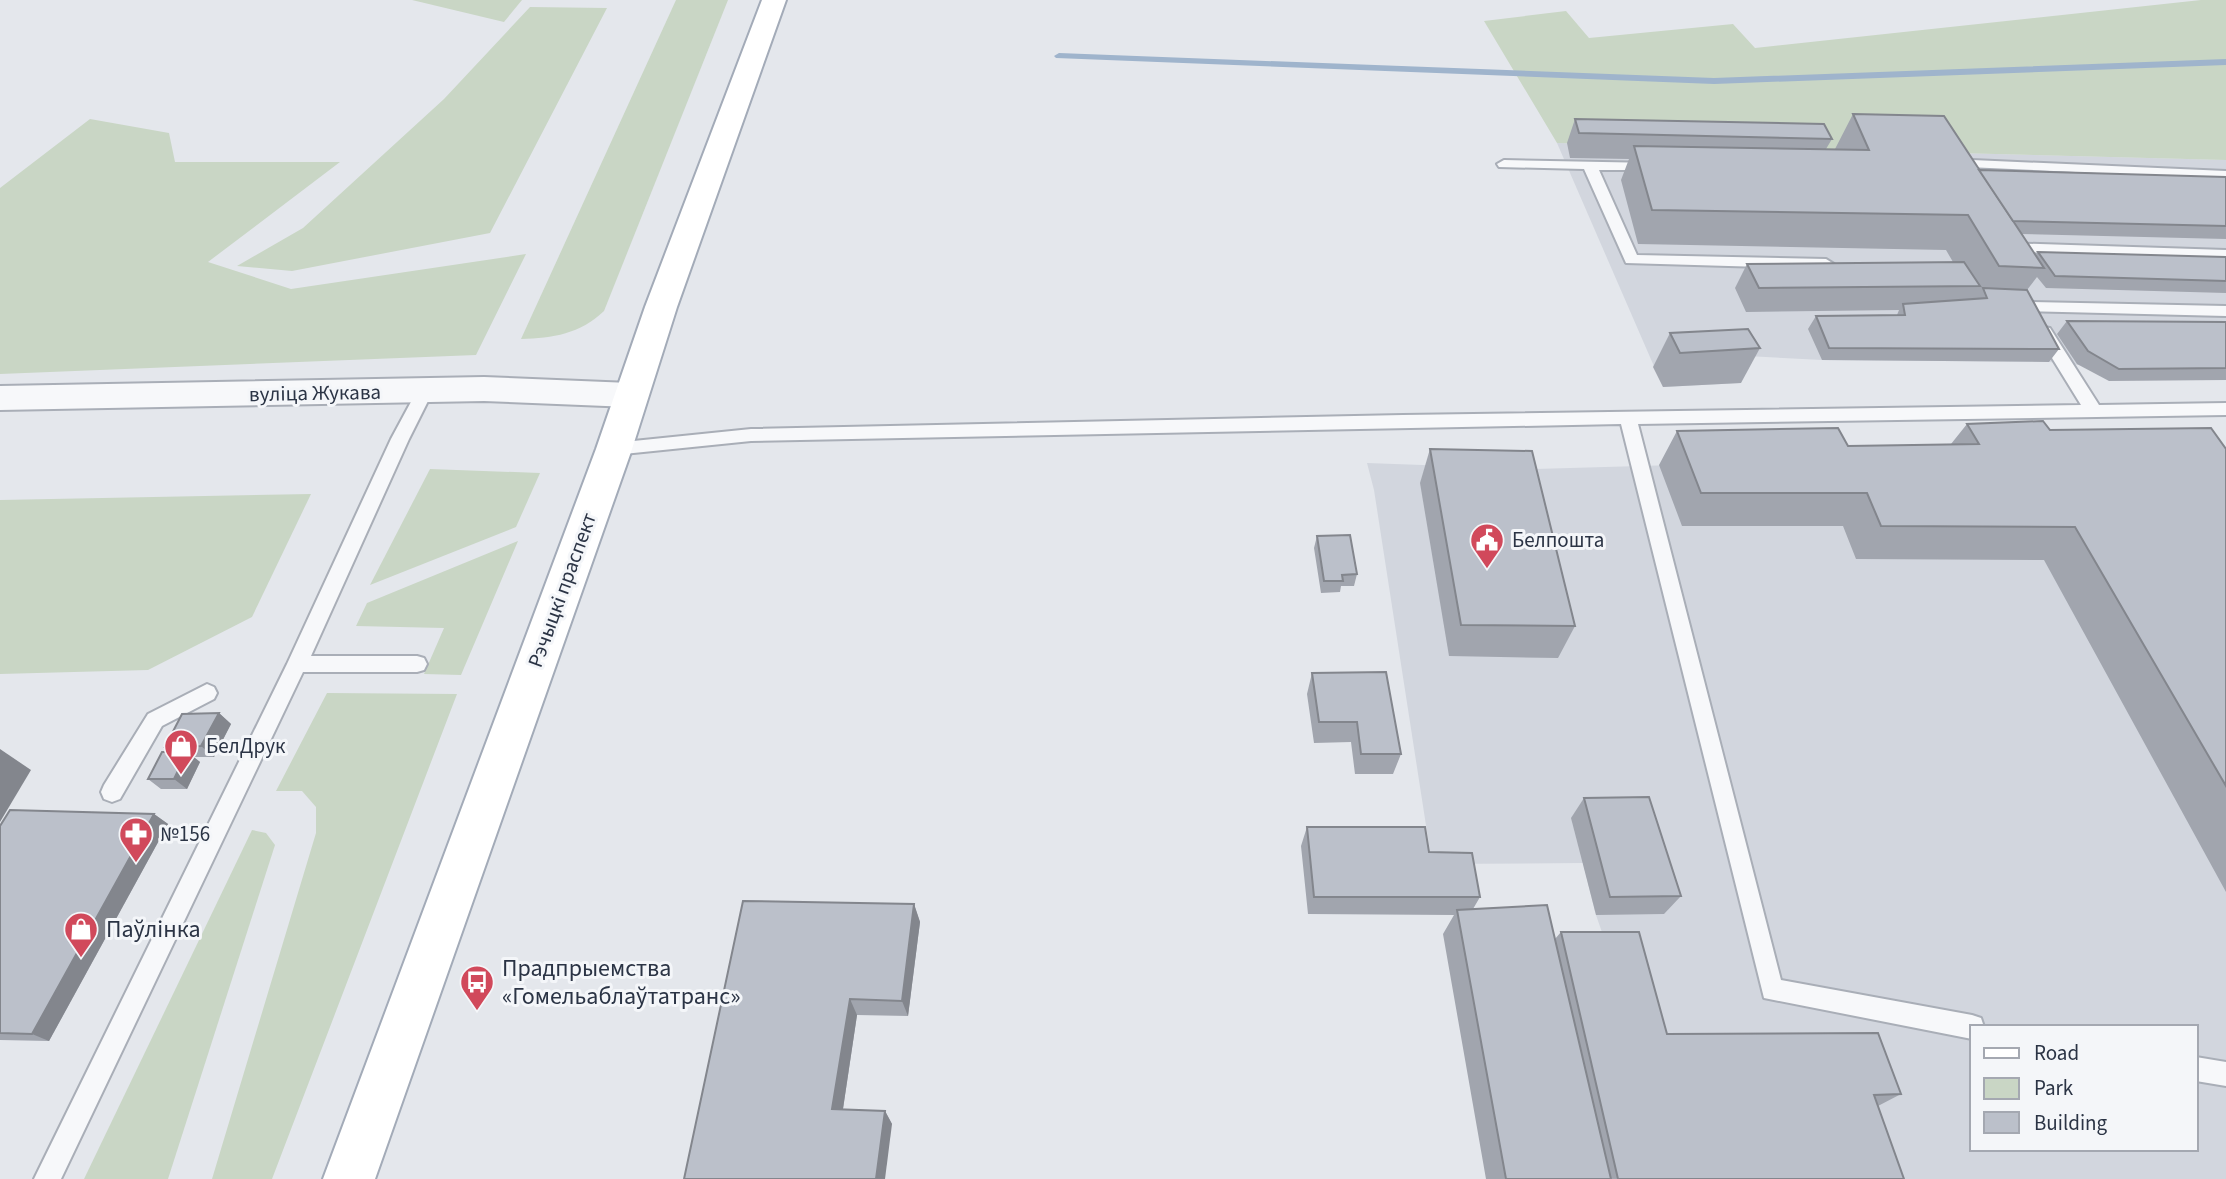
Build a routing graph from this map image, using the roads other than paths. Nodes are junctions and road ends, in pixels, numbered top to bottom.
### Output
1 (774, 0) edge
2 (1504, 164) dead end
3 (1589, 164) junction
4 (1670, 167) edge
5 (2226, 175) edge
6 (1955, 184) edge
7 (1994, 248) edge
8 (2226, 255) edge
9 (1840, 264) edge
10 (2226, 311) edge
11 (425, 391) junction
12 (630, 395) junction
13 (0, 398) edge
14 (2226, 409) edge
15 (2094, 411) junction
16 (1628, 418) junction
17 (614, 449) junction
18 (298, 664) junction
19 (417, 664) dead end
20 (207, 693) dead end
21 (112, 792) dead end
22 (1970, 1027) edge
23 (2198, 1069) edge
24 (2226, 1074) edge
25 (47, 1179) edge
26 (349, 1179) edge

1 - 12 main road, Рэчыцкі праспект
2 - 3 lane
3 - 4 lane
3 - 9 lane
5 - 6 lane
7 - 8 lane
10 - 15 lane
11 - 12 street, вуліца Жукава
11 - 13 street, вуліца Жукава
11 - 18 lane
12 - 17 main road, Рэчыцкі праспект
14 - 15 lane
15 - 16 lane
16 - 17 lane
16 - 22 lane
17 - 26 main road, Рэчыцкі праспект
18 - 19 lane
18 - 25 lane
20 - 21 lane
23 - 24 lane

